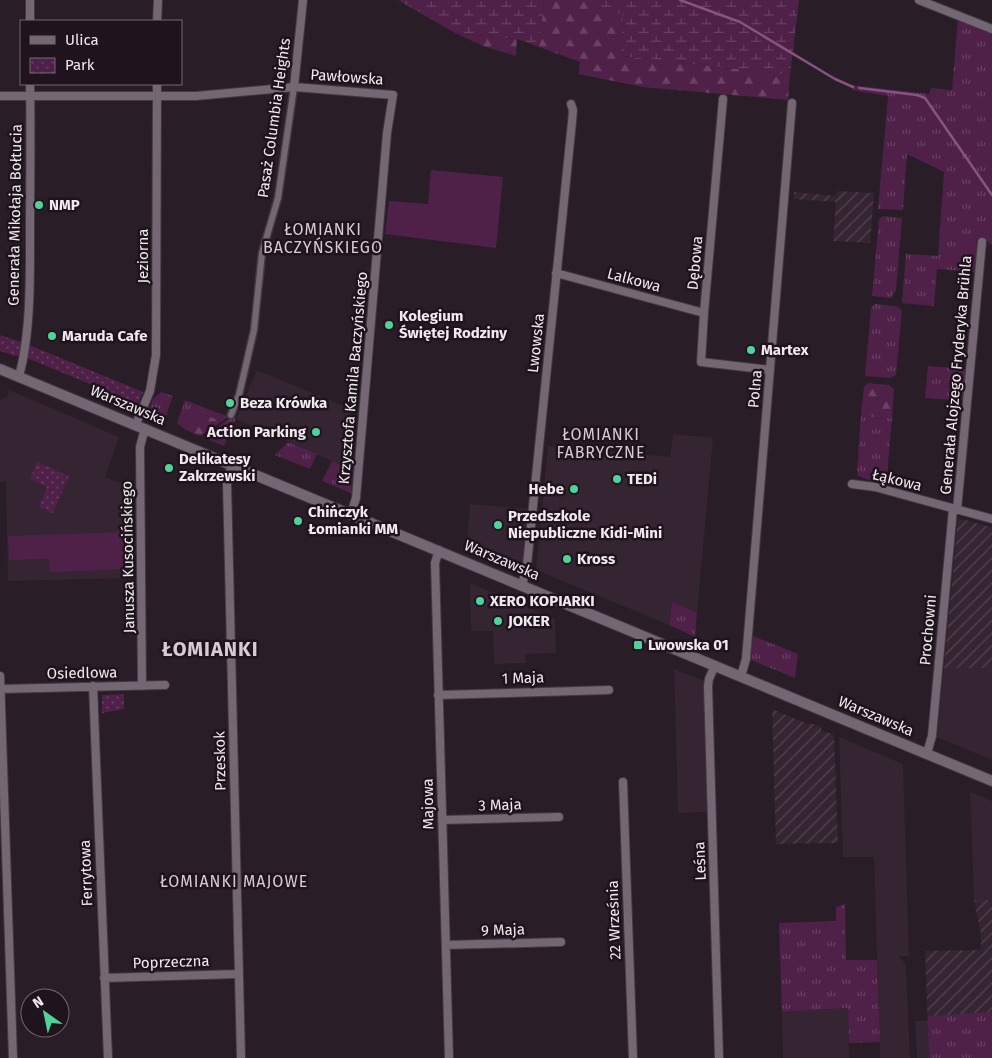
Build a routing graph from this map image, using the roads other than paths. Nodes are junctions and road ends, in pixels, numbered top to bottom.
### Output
1 (30, 0) edge
2 (158, 0) edge
3 (302, 0) edge
4 (919, 0) edge
5 (30, 20) edge
6 (158, 20) edge
7 (992, 29) edge
8 (30, 85) edge
9 (157, 85) edge
10 (294, 87) junction
11 (393, 95) joint
12 (0, 96) edge
13 (30, 96) junction
14 (157, 96) junction
15 (723, 98) dead end
16 (792, 103) dead end
17 (571, 104) dead end
18 (982, 242) dead end
19 (556, 273) junction
20 (704, 313) junction
21 (0, 369) edge
22 (770, 370) junction
23 (19, 376) junction
24 (231, 415) dead end
25 (141, 426) junction
26 (233, 464) junction
27 (852, 484) dead end
28 (955, 509) junction
29 (351, 514) junction
30 (992, 519) edge
31 (439, 550) junction
32 (522, 585) junction
33 (715, 665) junction
34 (0, 676) edge
35 (741, 676) junction
36 (165, 685) dead end
37 (93, 686) junction
38 (142, 686) junction
39 (0, 689) edge
40 (610, 690) dead end
41 (438, 694) junction
42 (927, 754) junction
43 (992, 780) edge
44 (623, 782) dead end
45 (559, 817) dead end
46 (442, 820) junction
47 (561, 942) dead end
48 (446, 946) junction
49 (238, 974) junction
50 (104, 978) junction
51 (14, 1058) edge
52 (108, 1058) edge
53 (241, 1058) edge
54 (450, 1058) edge
55 (633, 1058) edge
56 (719, 1058) edge

1 - 5 street
2 - 6 street
3 - 10 street, Pasaż Columbia Heights
4 - 7 street
8 - 13 street, Generała Mikołaja Bołtucia
9 - 14 street, Jeziorna
10 - 11 street, Pawłowska
10 - 14 street, Pawłowska
10 - 24 street, Pasaż Columbia Heights
11 - 29 street, Krzysztofa Kamila Baczyńskiego
12 - 13 street, Pawłowska
13 - 14 street, Pawłowska
13 - 23 street, Generała Mikołaja Bołtucia
14 - 25 street, Jeziorna
15 - 20 street, Dębowa
16 - 22 street, Polna
17 - 19 street, Lwowska
18 - 28 street, Generała Alojzego Fryderyka Brühla
19 - 20 street, Lalkowa
19 - 32 street, Lwowska
20 - 22 street, Dębowa
21 - 23 street, Warszawska
22 - 35 street, Polna
23 - 25 street, Warszawska
25 - 26 street, Warszawska
25 - 38 street, Janusza Kusocińskiego
26 - 29 street, Warszawska
26 - 49 street, Przeskok
27 - 28 street, Łąkowa
28 - 30 street, Łąkowa
28 - 42 street, Prochowni
29 - 31 street, Warszawska
31 - 32 street, Warszawska
31 - 41 street, Majowa
32 - 33 street, Warszawska
33 - 35 street, Warszawska
33 - 56 street, Leśna
34 - 39 street
35 - 42 street, Warszawska
36 - 38 street, Osiedlowa
37 - 38 street, Osiedlowa
37 - 39 street, Osiedlowa
37 - 50 street, Ferrytowa
39 - 51 street
40 - 41 street, 1 Maja
41 - 46 street, Majowa
42 - 43 street, Warszawska
44 - 55 street, 22 Września
45 - 46 street, 3 Maja
46 - 48 street, Majowa
47 - 48 street, 9 Maja
48 - 54 street, Majowa
49 - 50 street, Poprzeczna
49 - 53 street, Przeskok
50 - 52 street, Ferrytowa

